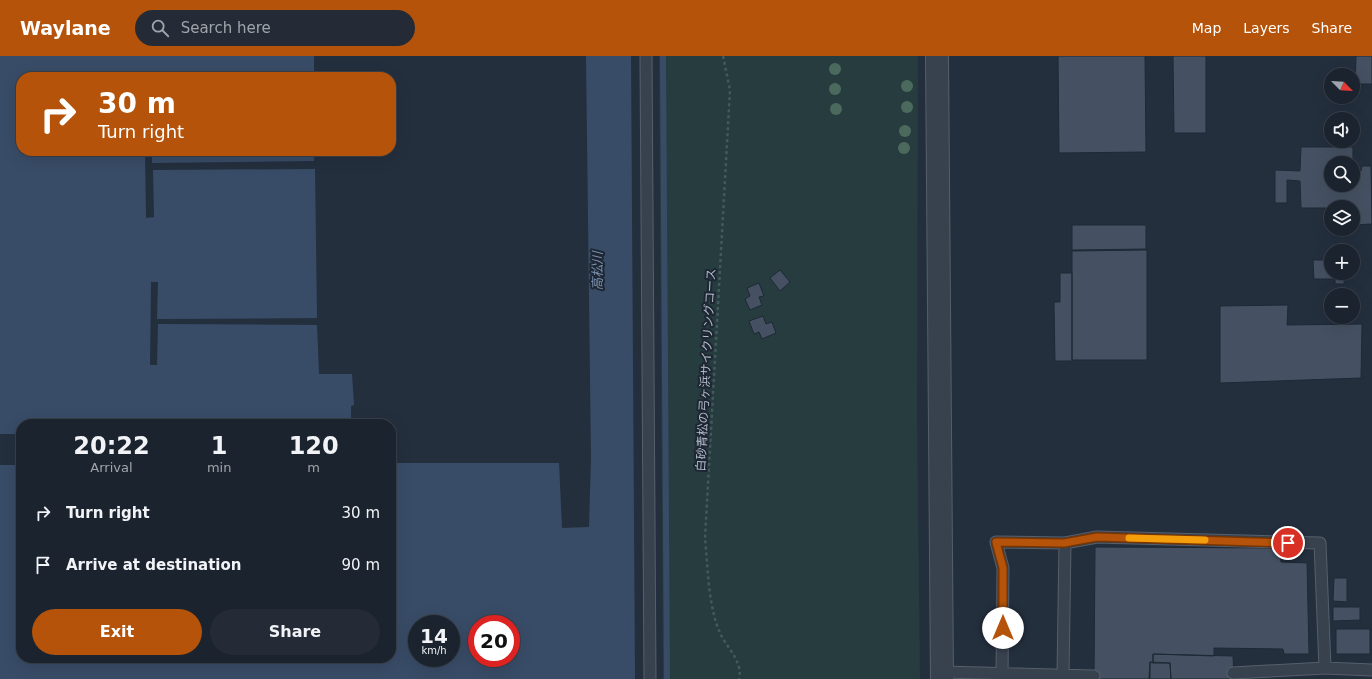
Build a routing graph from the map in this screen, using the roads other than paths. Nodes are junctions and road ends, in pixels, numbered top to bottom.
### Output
1 (646, 56) edge
2 (938, 56) edge
3 (1064, 543) junction
4 (1325, 668) junction
5 (1372, 670) edge
6 (1234, 673) dead end
7 (942, 675) edge
8 (1063, 675) junction
9 (1002, 676) edge
10 (1094, 676) dead end
11 (650, 679) edge

1 - 11 lane
2 - 7 street
3 - 4 lane
3 - 8 lane
3 - 9 lane
4 - 5 lane
4 - 6 lane
7 - 9 lane
8 - 9 lane
8 - 10 lane

